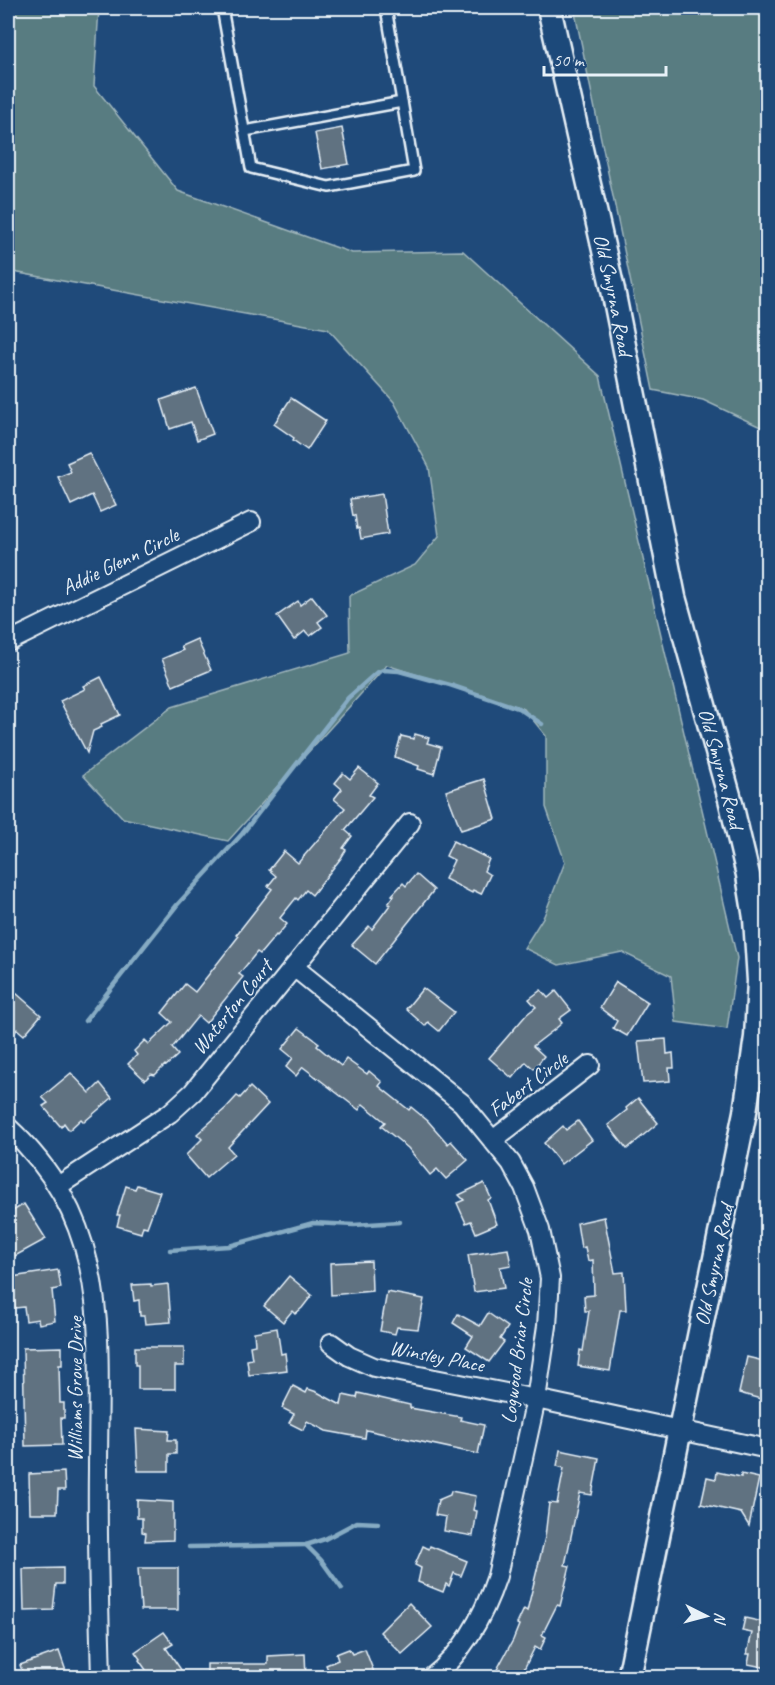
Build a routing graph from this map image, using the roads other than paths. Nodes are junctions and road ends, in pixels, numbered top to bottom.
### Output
1 (222, 8) edge
2 (386, 8) edge
3 (549, 8) edge
4 (402, 102) junction
5 (245, 131) junction
6 (251, 522) dead end
7 (8, 642) edge
8 (410, 823) dead end
9 (294, 967) junction
10 (763, 967) edge
11 (590, 1065) dead end
12 (8, 1127) edge
13 (493, 1140) junction
14 (58, 1186) junction
15 (332, 1343) dead end
16 (536, 1399) junction
17 (680, 1429) junction
18 (768, 1449) edge
19 (100, 1677) edge
20 (431, 1677) edge
21 (629, 1677) edge

1 - 5 lane
2 - 4 lane
3 - 10 street, Old Smyrna Road
4 - 5 lane
4 - 5 lane
6 - 7 street, Addie Glenn Circle
8 - 9 street, Waterton Court
9 - 13 street, Logwood Briar Circle
9 - 14 street, Waterton Court
10 - 17 street, Old Smyrna Road
11 - 13 street, Fabert Circle
12 - 14 street, Williams Grove Drive
13 - 16 street, Logwood Briar Circle
14 - 19 street, Williams Grove Drive
15 - 16 street, Winsley Place
16 - 17 street, Winsley Place
16 - 20 street, Logwood Briar Circle
17 - 18 street, Winsley Place
17 - 21 street, Old Smyrna Road

